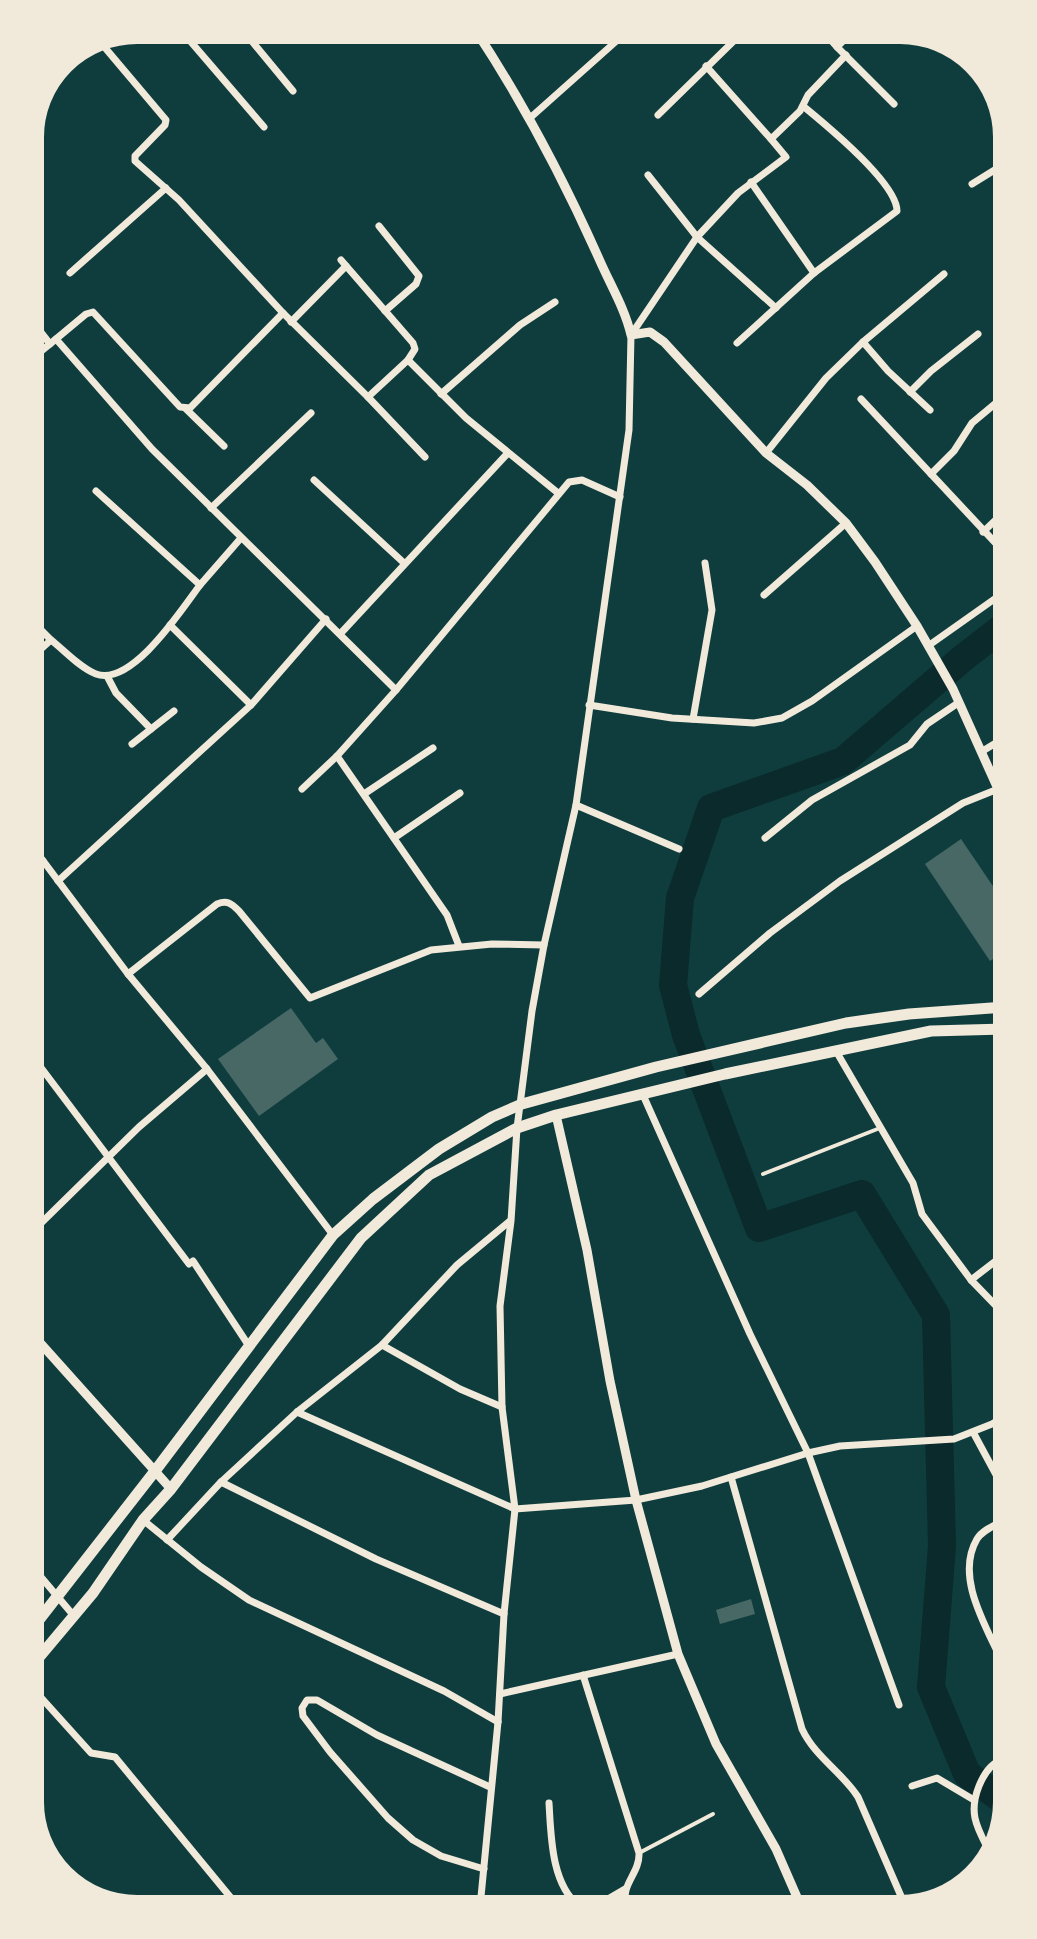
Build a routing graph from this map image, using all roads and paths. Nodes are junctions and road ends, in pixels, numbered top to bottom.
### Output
1 (191, 42) edge
2 (253, 42) edge
3 (483, 42) edge
4 (615, 42) edge
5 (732, 42) edge
6 (833, 42) edge
7 (842, 42) edge
8 (837, 47) junction
9 (105, 48) edge
10 (846, 55) junction
11 (706, 66) junction
12 (293, 91) dead end
13 (894, 104) dead end
14 (803, 106) junction
15 (658, 115) dead end
16 (530, 118) junction
17 (264, 127) dead end
18 (771, 139) junction
19 (995, 170) edge
20 (648, 175) dead end
21 (751, 182) junction
22 (972, 184) dead end
23 (166, 188) junction
24 (379, 226) dead end
25 (697, 237) junction
26 (70, 273) dead end
27 (814, 273) junction
28 (944, 274) dead end
29 (555, 302) dead end
30 (776, 308) junction
31 (385, 311) junction
32 (283, 313) junction
33 (291, 322) junction
34 (42, 330) edge
35 (978, 334) dead end
36 (631, 335) junction
37 (53, 341) junction
38 (863, 342) junction
39 (737, 343) dead end
40 (42, 350) edge
41 (408, 360) junction
42 (910, 392) junction
43 (441, 394) junction
44 (368, 397) junction
45 (861, 399) dead end
46 (995, 404) edge
47 (185, 408) junction
48 (930, 410) dead end
49 (311, 413) dead end
50 (224, 446) dead end
51 (766, 453) junction
52 (507, 454) junction
53 (425, 457) dead end
54 (931, 474) junction
55 (314, 480) dead end
56 (96, 491) dead end
57 (558, 493) junction
58 (620, 497) junction
59 (211, 508) junction
60 (995, 521) edge
61 (846, 523) junction
62 (983, 532) junction
63 (241, 538) junction
64 (995, 543) edge
65 (404, 563) junction
66 (705, 563) dead end
67 (200, 585) junction
68 (764, 595) dead end
69 (995, 599) edge
70 (326, 619) junction
71 (170, 625) junction
72 (917, 626) junction
73 (42, 631) edge
74 (341, 633) junction
75 (51, 640) junction
76 (928, 646) junction
77 (42, 648) edge
78 (107, 676) junction
79 (396, 690) junction
80 (958, 703) junction
81 (251, 705) junction
82 (589, 705) junction
83 (174, 711) dead end
84 (693, 719) junction
85 (151, 729) junction
86 (995, 743) edge
87 (132, 744) dead end
88 (433, 748) dead end
89 (981, 752) junction
90 (337, 756) junction
91 (995, 780) edge
92 (302, 789) dead end
93 (460, 793) dead end
94 (364, 794) junction
95 (995, 794) edge
96 (576, 805) junction
97 (394, 838) junction
98 (765, 838) dead end
99 (679, 849) dead end
100 (43, 861) edge
101 (58, 881) junction
102 (544, 945) junction
103 (459, 946) junction
104 (128, 974) junction
105 (699, 994) dead end
106 (995, 1008) edge
107 (995, 1029) edge
108 (836, 1051) junction
109 (42, 1069) edge
110 (207, 1069) junction
111 (643, 1095) junction
112 (522, 1104) junction
113 (556, 1115) junction
114 (517, 1128) junction
115 (880, 1128) junction
116 (110, 1156) junction
117 (763, 1174) dead end
118 (511, 1221) junction
119 (42, 1222) edge
120 (333, 1235) junction
121 (995, 1261) edge
122 (971, 1280) junction
123 (995, 1305) edge
124 (42, 1345) edge
125 (382, 1345) junction
126 (249, 1346) junction
127 (502, 1407) junction
128 (297, 1412) junction
129 (995, 1421) edge
130 (973, 1432) junction
131 (808, 1453) junction
132 (995, 1467) edge
133 (155, 1471) junction
134 (731, 1477) junction
135 (221, 1482) junction
136 (171, 1489) junction
137 (636, 1500) junction
138 (515, 1509) junction
139 (143, 1520) junction
140 (995, 1525) edge
141 (167, 1540) junction
142 (42, 1578) edge
143 (58, 1597) junction
144 (504, 1614) junction
145 (42, 1616) edge
146 (74, 1616) junction
147 (995, 1646) edge
148 (42, 1654) edge
149 (678, 1654) junction
150 (583, 1675) junction
151 (500, 1694) junction
152 (42, 1699) edge
153 (899, 1705) dead end
154 (498, 1722) junction
155 (995, 1762) edge
156 (912, 1786) dead end
157 (490, 1787) junction
158 (975, 1797) junction
159 (549, 1803) dead end
160 (713, 1814) dead end
161 (985, 1843) edge
162 (639, 1853) junction
163 (484, 1869) junction
164 (625, 1889) junction
165 (230, 1897) edge
166 (481, 1897) edge
167 (570, 1897) edge
168 (611, 1897) edge
169 (623, 1897) edge
170 (797, 1897) edge
171 (901, 1897) edge

1 - 17 street
2 - 12 street
3 - 16 street
4 - 16 street
5 - 11 street
6 - 8 street
7 - 8 street
8 - 10 street
9 - 23 street
10 - 13 street
10 - 14 street
11 - 15 street
11 - 18 street
14 - 18 street
14 - 27 street
16 - 36 street
18 - 21 street
19 - 22 street
20 - 25 street
21 - 25 street
21 - 27 street
23 - 26 street
23 - 32 street
24 - 31 street
25 - 30 street
25 - 36 street
27 - 30 street
28 - 38 street
29 - 43 street
30 - 39 street
31 - 33 street
31 - 41 street
32 - 33 street
32 - 47 street
33 - 44 street
34 - 37 street
35 - 42 street
36 - 51 street
36 - 58 street
37 - 40 street
37 - 47 street
37 - 59 street
38 - 42 street
38 - 51 street
41 - 43 street
41 - 44 street
42 - 48 street
43 - 52 street
44 - 53 street
45 - 54 street
46 - 54 street
47 - 50 street
49 - 59 street
51 - 61 street
52 - 57 street
52 - 65 street
54 - 62 street
55 - 65 street
56 - 67 street
57 - 58 street
57 - 79 street
58 - 82 street
59 - 63 street
60 - 62 street
61 - 68 street
61 - 72 street
62 - 64 street
63 - 67 street
63 - 70 street
65 - 74 street
66 - 84 street
67 - 71 street
69 - 76 street
70 - 74 street
70 - 81 street
71 - 78 street
71 - 81 street
72 - 76 street
72 - 84 street
73 - 75 street
74 - 79 street
75 - 77 street
75 - 78 street
76 - 80 street
78 - 85 street
79 - 90 street
80 - 89 street
80 - 98 street
81 - 101 street
82 - 84 street
82 - 96 street
83 - 85 street
85 - 87 street
86 - 89 street
88 - 94 street
89 - 91 street
90 - 92 street
90 - 94 street
93 - 97 street
94 - 97 street
95 - 105 street
96 - 99 street
96 - 102 street
97 - 103 street
100 - 101 street
101 - 104 street
102 - 103 street
102 - 112 street
103 - 104 street
104 - 110 street
106 - 112 main road
107 - 108 main road
108 - 111 main road
108 - 115 street
109 - 116 street
110 - 116 street
110 - 120 street
111 - 113 main road
111 - 131 street
112 - 114 street
112 - 120 main road
113 - 114 main road
113 - 137 street
114 - 118 street
114 - 136 main road
115 - 117 lane
115 - 122 street
116 - 119 street
116 - 126 street
118 - 125 street
118 - 127 street
120 - 126 main road
121 - 122 street
122 - 123 street
124 - 133 street
125 - 127 street
125 - 128 street
126 - 133 main road
127 - 138 street
128 - 135 street
128 - 138 street
129 - 130 street
130 - 131 street
130 - 132 street
131 - 134 street
131 - 153 street
133 - 136 street
133 - 143 main road
134 - 137 street
134 - 171 street
135 - 141 street
135 - 144 street
136 - 139 main road
137 - 138 street
137 - 149 street
138 - 144 street
139 - 141 street
139 - 146 main road
140 - 147 street
141 - 154 street
142 - 143 street
143 - 145 main road
143 - 146 street
144 - 151 street
146 - 148 main road
149 - 150 street
149 - 170 street
150 - 151 street
150 - 162 street
151 - 154 street
152 - 165 street
154 - 157 street
155 - 158 street
156 - 158 street
157 - 163 street
157 - 163 street
158 - 161 street
159 - 167 street
160 - 162 lane
162 - 164 street
163 - 166 street
164 - 168 street
164 - 169 street

